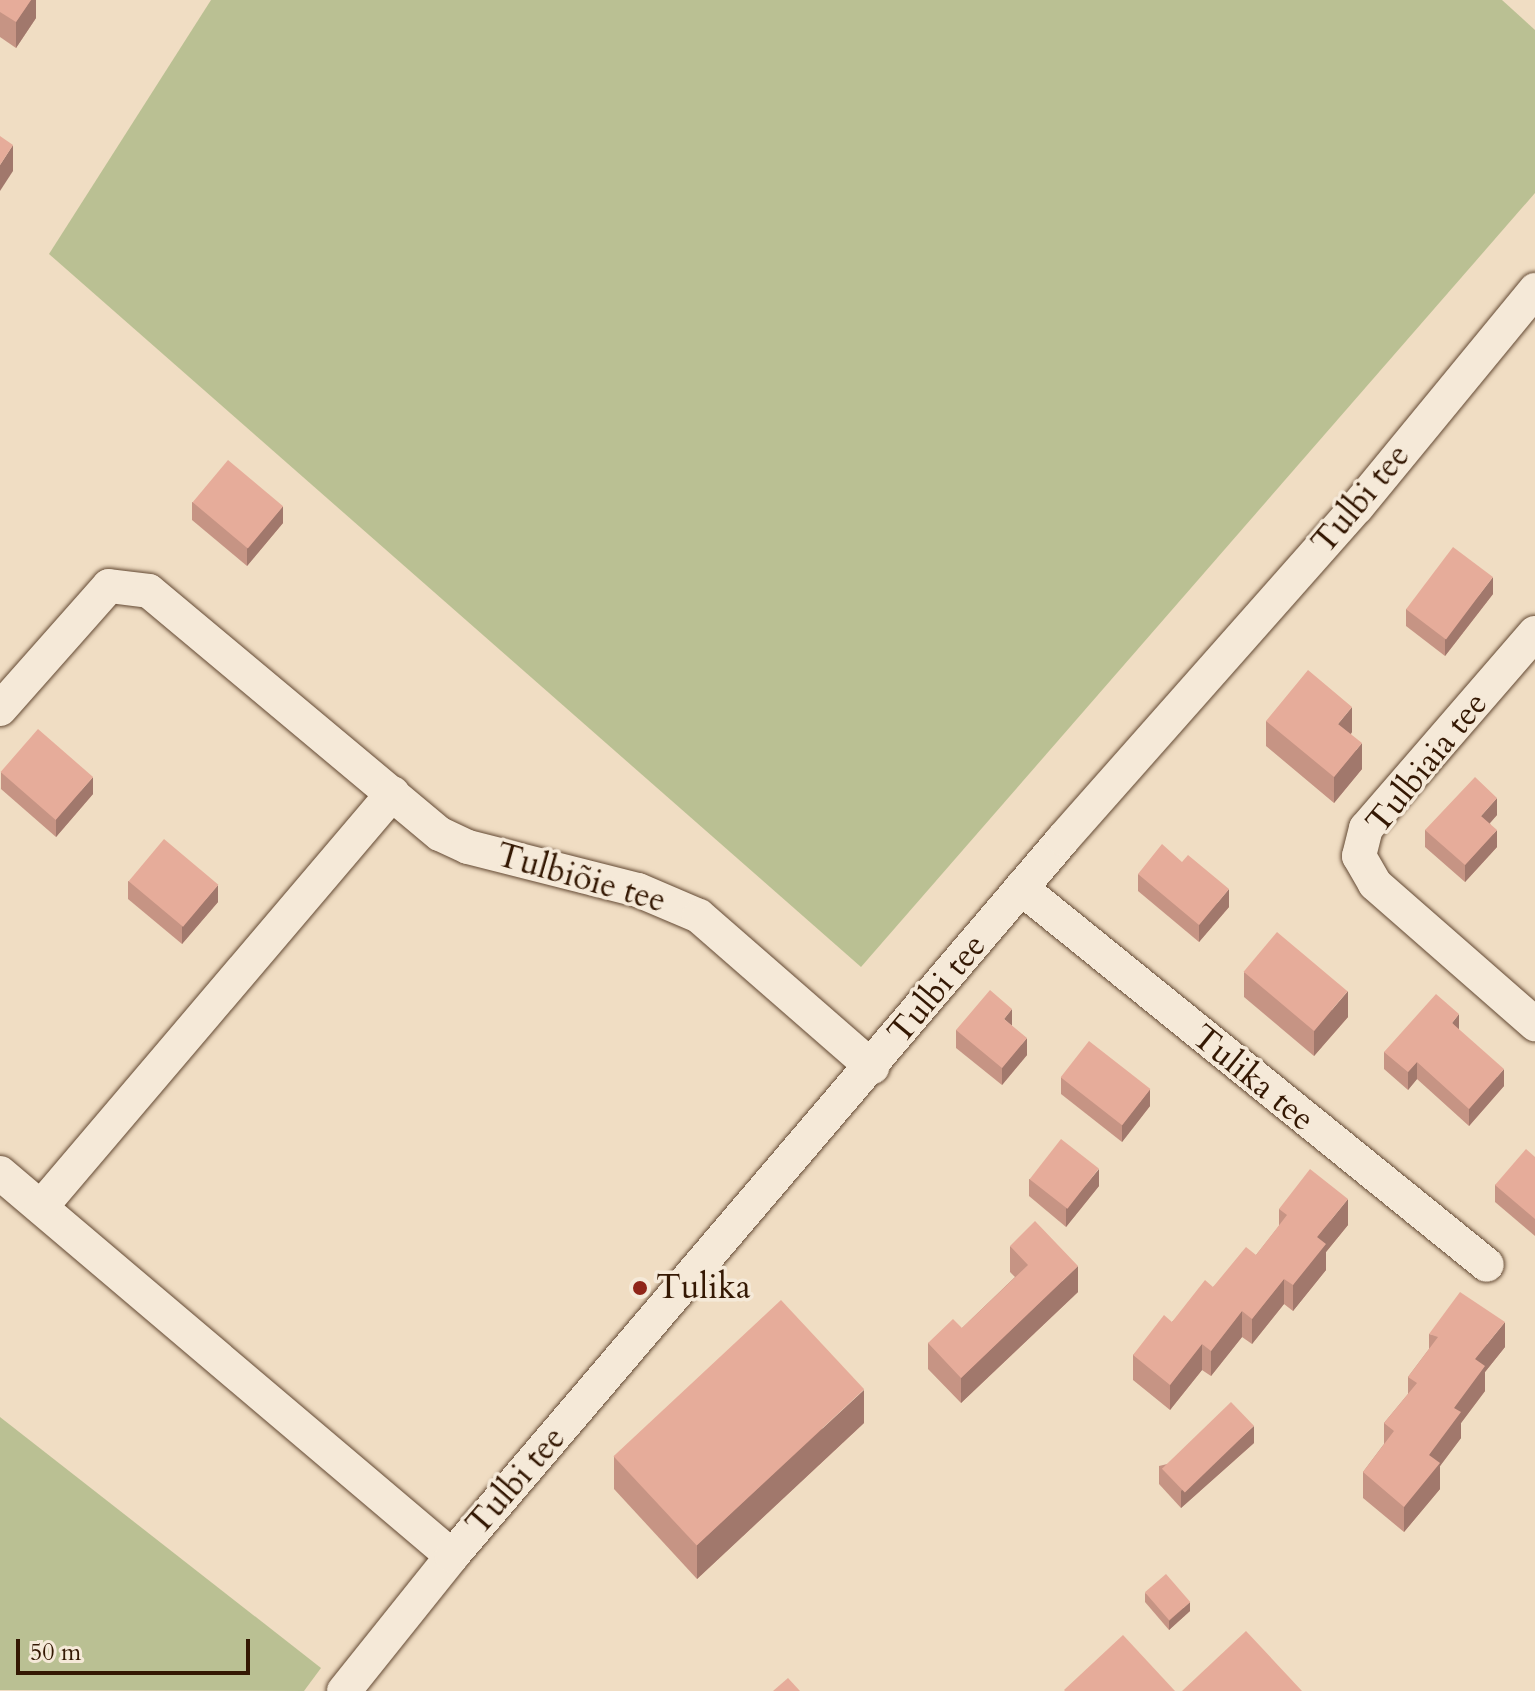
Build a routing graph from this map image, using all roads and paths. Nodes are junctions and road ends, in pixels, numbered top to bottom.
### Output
1 (1535, 290) edge
2 (1535, 633) edge
3 (0, 709) edge
4 (393, 793) junction
5 (1021, 888) junction
6 (1535, 1024) edge
7 (872, 1067) junction
8 (0, 1173) edge
9 (41, 1207) junction
10 (1487, 1265) dead end
11 (452, 1556) junction
12 (344, 1691) edge

1 - 5 street, Tulbi tee
2 - 6 street, Tulbiaia tee
3 - 4 street, Tulbiõie tee
4 - 7 street, Tulbiõie tee
4 - 9 street
5 - 7 street, Tulbi tee
5 - 10 street, Tulika tee
7 - 11 street, Tulbi tee
8 - 9 street
9 - 11 street
11 - 12 street, Tulbi tee

